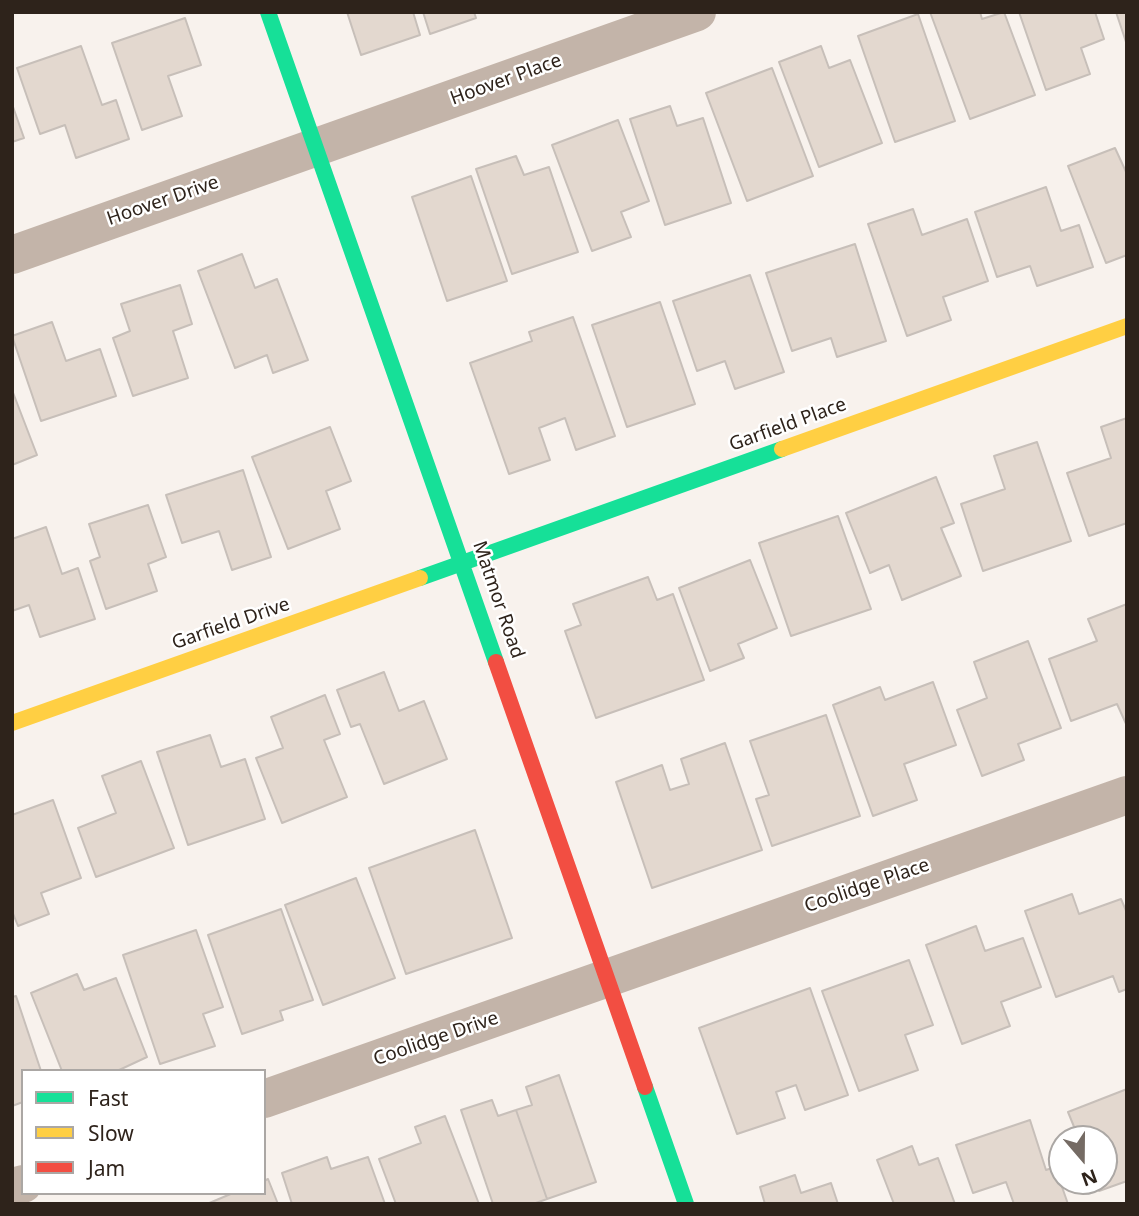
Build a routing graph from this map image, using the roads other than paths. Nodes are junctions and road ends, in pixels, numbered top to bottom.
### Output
1 (268, 12) edge
2 (697, 12) edge
3 (315, 148) junction
4 (12, 254) edge
5 (1127, 326) edge
6 (463, 564) junction
7 (12, 723) edge
8 (1127, 795) edge
9 (608, 978) junction
10 (266, 1098) edge
11 (686, 1204) edge

1 - 3 street, Matmor Road
2 - 3 street, Hoover Place
3 - 4 street, Hoover Drive
3 - 6 street, Matmor Road
5 - 6 street, Garfield Place
6 - 7 street, Garfield Drive
6 - 9 street, Matmor Road
8 - 9 street, Coolidge Place
9 - 10 street, Coolidge Drive
9 - 11 street, Matmor Road

